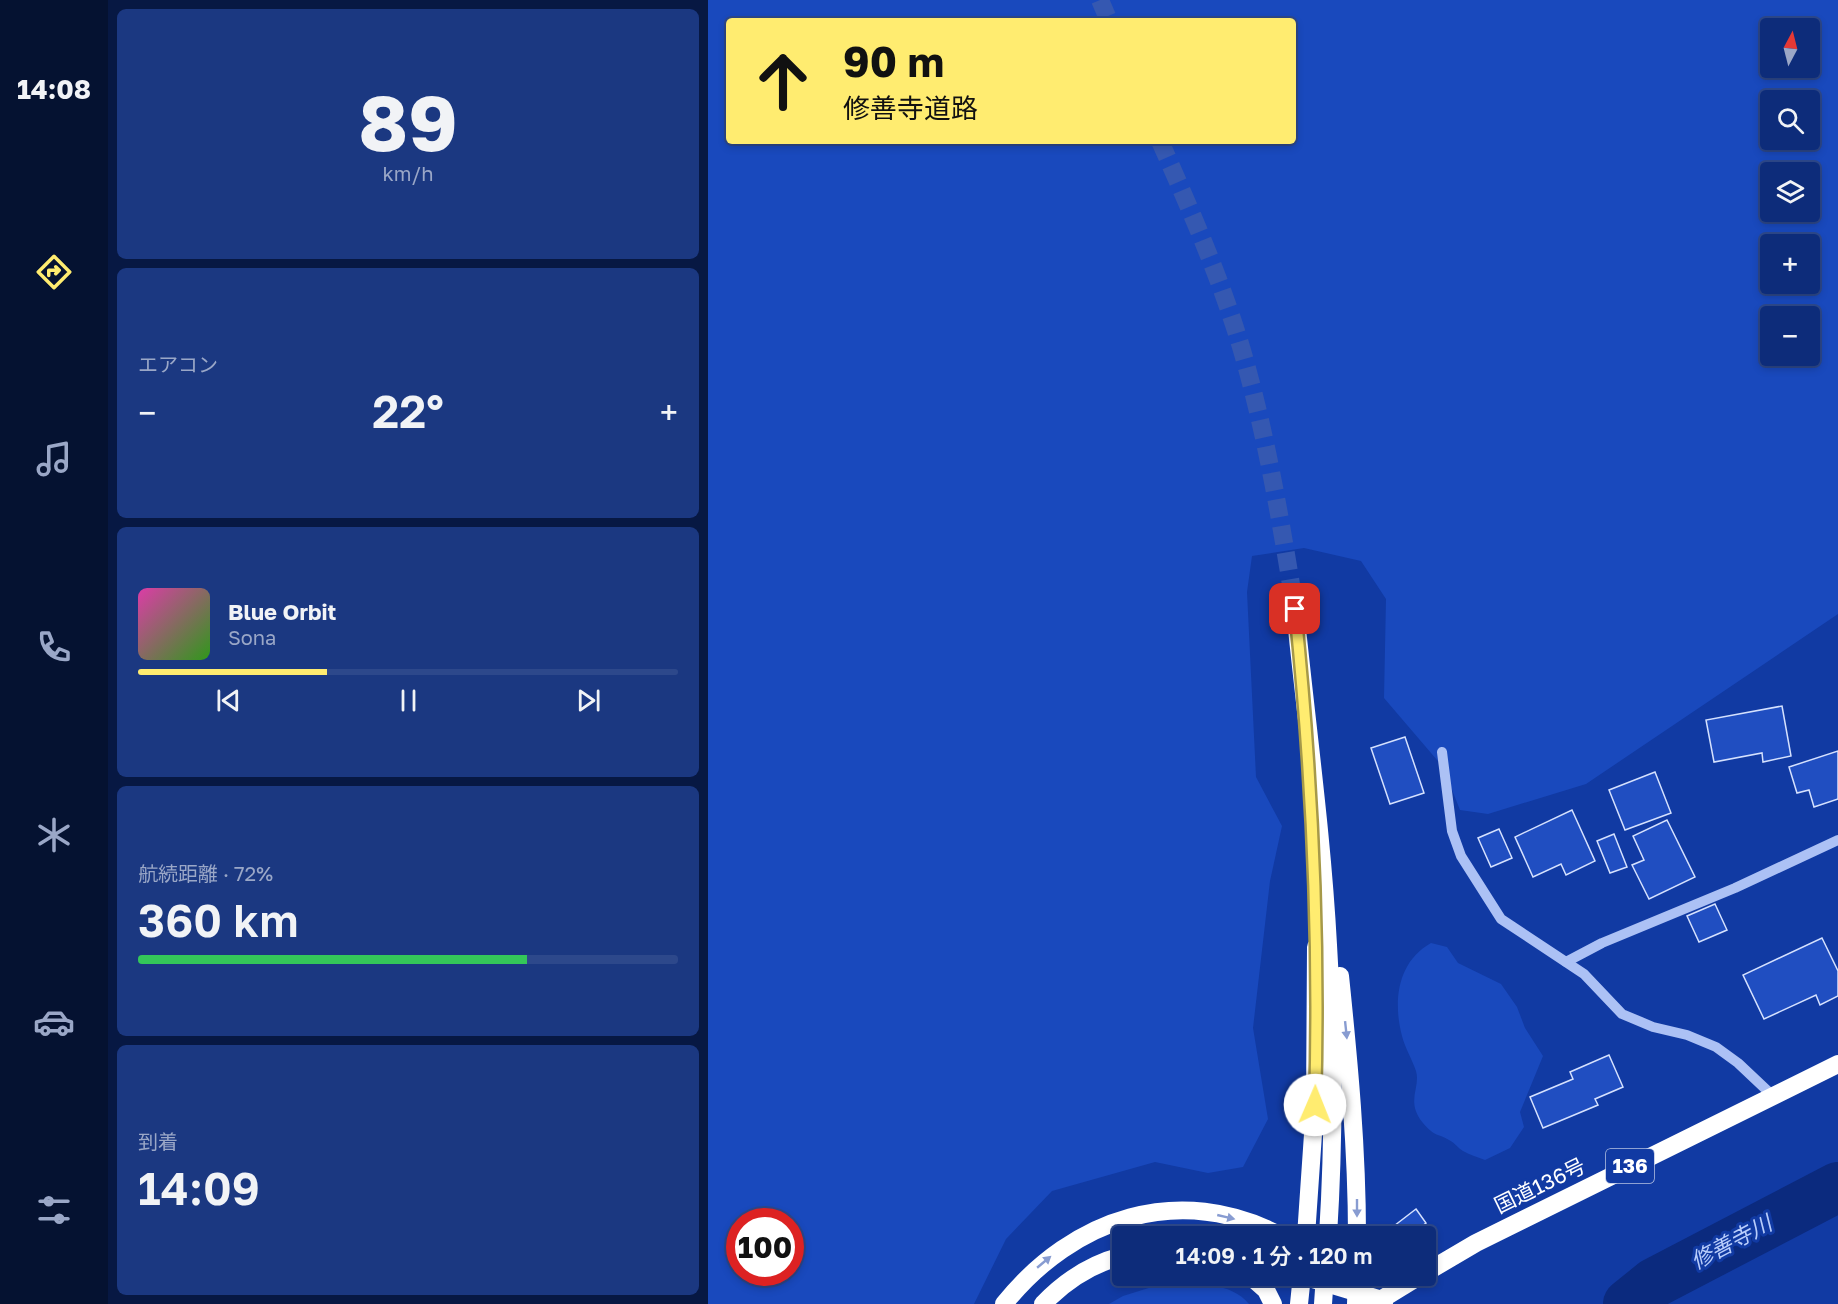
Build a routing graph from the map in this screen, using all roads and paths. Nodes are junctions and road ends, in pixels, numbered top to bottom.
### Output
1 (1295, 609) tunnel mouth
2 (1306, 726) junction
3 (1443, 752) dead end
4 (1838, 840) edge
5 (1321, 847) junction
6 (1566, 962) junction
7 (1838, 1064) edge
8 (1773, 1096) junction
9 (1254, 1226) edge
10 (1307, 1226) edge
11 (1329, 1226) edge
12 (1357, 1226) edge
13 (1112, 1260) edge
14 (1436, 1266) edge
15 (1261, 1286) edge
16 (1300, 1286) edge
17 (1324, 1286) edge
18 (1332, 1286) edge
19 (1357, 1286) edge
20 (1358, 1286) edge
21 (1406, 1286) edge
22 (1381, 1303) edge
23 (1004, 1304) edge
24 (1043, 1304) edge
25 (1273, 1304) edge
26 (1299, 1304) edge
27 (1323, 1304) edge
28 (1356, 1304) edge

1 - 2 highway
2 - 5 highway
2 - 10 highway
3 - 6 street
4 - 6 street
5 - 11 highway
5 -> 12 highway
6 - 8 street
7 - 8 highway, 国道136号 / 136
8 - 14 highway, 国道136号 / 136
23 -> 9 highway
13 - 24 highway
15 - 25 highway
16 - 26 highway, bridge
17 - 27 highway, bridge
18 - 22 highway
19 - 28 highway, bridge
20 - 22 highway
21 - 22 highway, 国道136号 / 136

